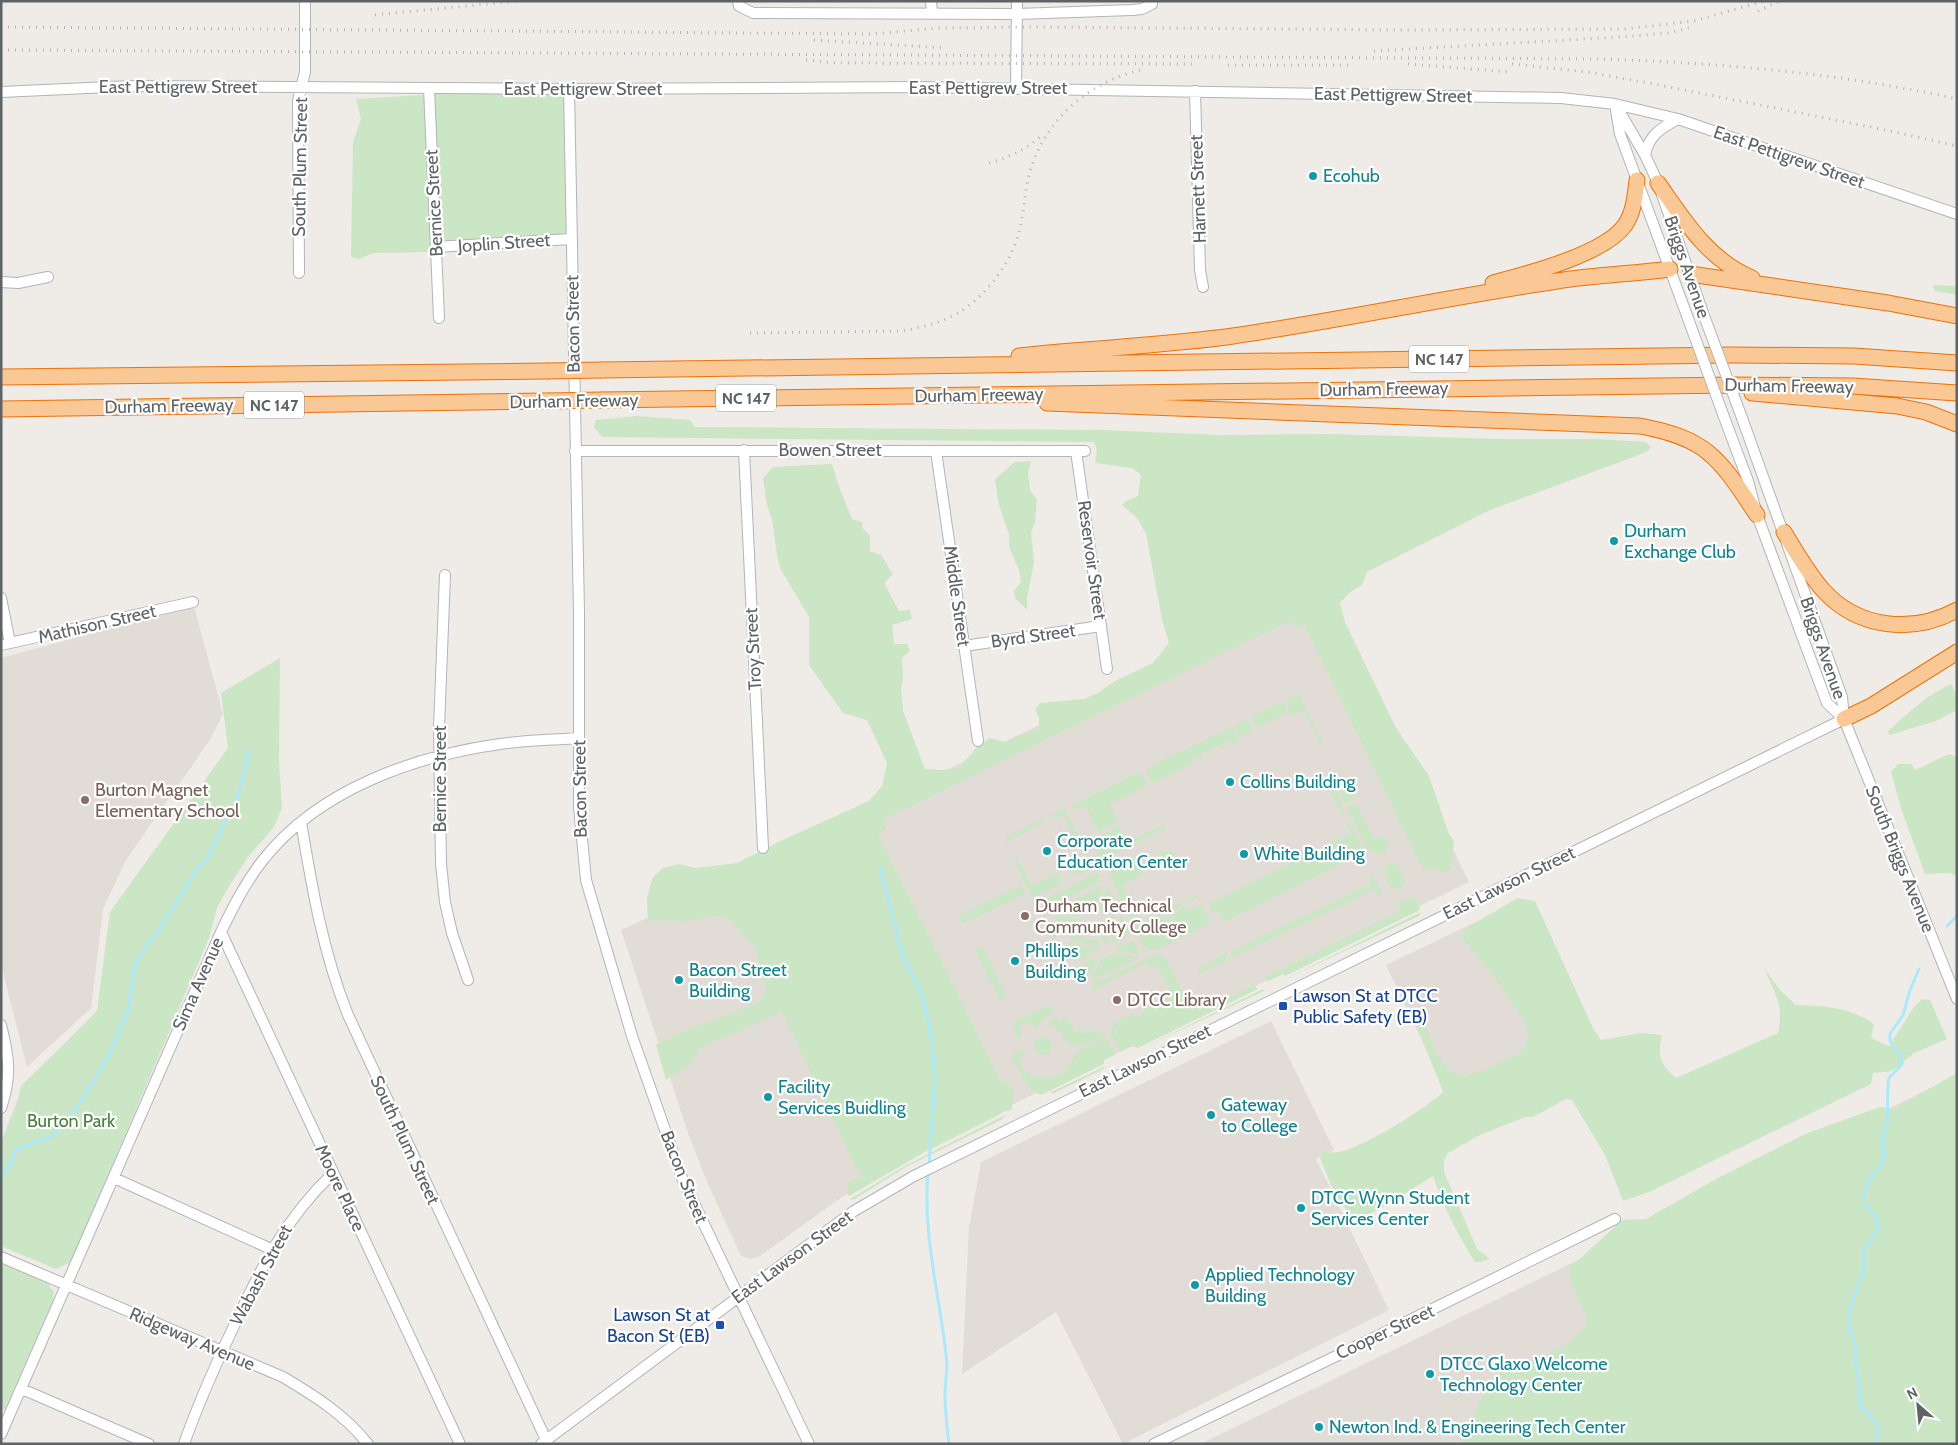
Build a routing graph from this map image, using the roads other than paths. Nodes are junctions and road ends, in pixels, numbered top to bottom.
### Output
1 (305, 1) edge
2 (931, 1) edge
3 (1016, 1) edge
4 (1152, 2) edge
5 (738, 4) edge
6 (847, 7) edge
7 (932, 13) junction
8 (1016, 14) junction
9 (302, 87) junction
10 (429, 88) junction
11 (1016, 88) junction
12 (569, 89) junction
13 (1, 92) edge
14 (1195, 92) junction
15 (1615, 104) junction
16 (1678, 119) junction
17 (1645, 155) junction
18 (1637, 180) junction
19 (1658, 183) junction
20 (1957, 214) edge
21 (571, 239) junction
22 (436, 247) junction
23 (1670, 269) junction
24 (299, 272) dead end
25 (1690, 274) junction
26 (48, 277) dead end
27 (1, 282) edge
28 (1770, 286) junction
29 (1203, 287) dead end
30 (1389, 310) junction
31 (1957, 316) edge
32 (439, 318) dead end
33 (1957, 362) edge
34 (920, 366) junction
35 (1, 377) edge
36 (1664, 386) junction
37 (1957, 393) edge
38 (890, 396) junction
39 (1, 409) edge
40 (1957, 424) edge
41 (744, 450) junction
42 (575, 451) junction
43 (936, 451) junction
44 (1080, 451) joint
45 (1757, 515) junction
46 (1784, 532) junction
47 (445, 575) dead end
48 (1, 598) edge
49 (193, 602) dead end
50 (1957, 610) edge
51 (1101, 626) junction
52 (5, 644) edge
53 (964, 646) junction
54 (1957, 652) edge
55 (1107, 668) dead end
56 (1844, 719) junction
57 (579, 738) junction
58 (978, 741) dead end
59 (439, 757) junction
60 (301, 822) junction
61 (763, 848) dead end
62 (221, 932) junction
63 (468, 980) dead end
64 (1957, 999) edge
65 (1, 1025) edge
66 (1, 1108) edge
67 (333, 1173) junction
68 (114, 1178) junction
69 (1616, 1219) dead end
70 (271, 1249) junction
71 (1, 1257) edge
72 (67, 1284) junction
73 (738, 1296) junction
74 (222, 1351) junction
75 (22, 1389) junction
76 (1, 1434) edge
77 (545, 1442) edge
78 (149, 1444) edge
79 (184, 1444) edge
80 (368, 1444) edge
81 (460, 1444) edge
82 (809, 1444) edge
83 (1154, 1444) edge

1 - 9 street, South Plum Street
2 - 7 street
3 - 8 street
4 - 8 street
5 - 6 street
6 - 7 street
7 - 8 street
8 - 11 street
9 - 10 street, East Pettigrew Street
9 - 13 street, East Pettigrew Street
9 - 24 street, South Plum Street
10 - 12 street, East Pettigrew Street
10 - 22 street, Bernice Street
11 - 12 street, East Pettigrew Street
11 - 14 street, East Pettigrew Street
12 - 21 street, Bacon Street
14 - 15 street, East Pettigrew Street
14 - 29 street, Harnett Street
15 - 16 street, East Pettigrew Street
15 - 17 street, Briggs Avenue
15 - 18 street, Briggs Avenue
16 - 17 street
16 - 20 street, East Pettigrew Street
17 - 19 street, Briggs Avenue
18 - 23 street, Briggs Avenue
18 - 30 highway
19 - 25 street, Briggs Avenue
19 - 28 highway
21 - 22 street, Joplin Street
21 - 42 street, Bacon Street
22 - 32 street, Bernice Street
23 - 25 street
23 - 30 highway
23 - 45 street, Briggs Avenue, bridge
25 - 28 highway
25 - 46 street, Briggs Avenue, bridge
26 - 27 street
28 - 31 highway
30 - 34 highway
33 - 34 highway, Durham Freeway / NC 147
34 - 35 highway, Durham Freeway / NC 147, bridge
36 - 37 highway, Durham Freeway / NC 147
36 - 38 highway, Durham Freeway / NC 147
36 - 40 highway
38 - 39 highway, Durham Freeway / NC 147, bridge
38 - 45 highway
41 - 42 street, Bowen Street
41 - 43 street, Bowen Street
41 - 61 street, Troy Street
42 - 57 street, Bacon Street
43 - 44 street, Bowen Street
43 - 53 street, Middle Street
44 - 51 street, Reservoir Street
45 - 56 street, Briggs Avenue
46 - 50 highway
46 - 56 street, Briggs Avenue
47 - 59 street, Bernice Street
48 - 52 street
49 - 52 street, Mathison Street
51 - 53 street, Byrd Street
51 - 55 street, Reservoir Street
53 - 58 street, Middle Street
54 - 56 highway
56 - 64 street, South Briggs Avenue
56 - 73 street, East Lawson Street
57 - 59 street, Sima Avenue
57 - 73 street, Bacon Street
59 - 60 street, Sima Avenue
59 - 63 street, Bernice Street
60 - 62 street, Sima Avenue
60 - 77 street, South Plum Street
62 - 67 street, Moore Place
62 - 68 street, Sima Avenue
65 - 66 street
67 - 70 street, Wabash Street
67 - 81 street, Moore Place
68 - 70 street
68 - 72 street, Sima Avenue
69 - 83 street, Cooper Street
70 - 74 street, Wabash Street
71 - 72 street, Ridgeway Avenue
72 - 74 street, Ridgeway Avenue
72 - 75 street, Sima Avenue
73 - 77 street, East Lawson Street
73 - 82 street, Bacon Street
74 - 79 street, Wabash Street
74 - 80 street, Ridgeway Avenue
75 - 76 street, Sima Avenue
75 - 78 street

